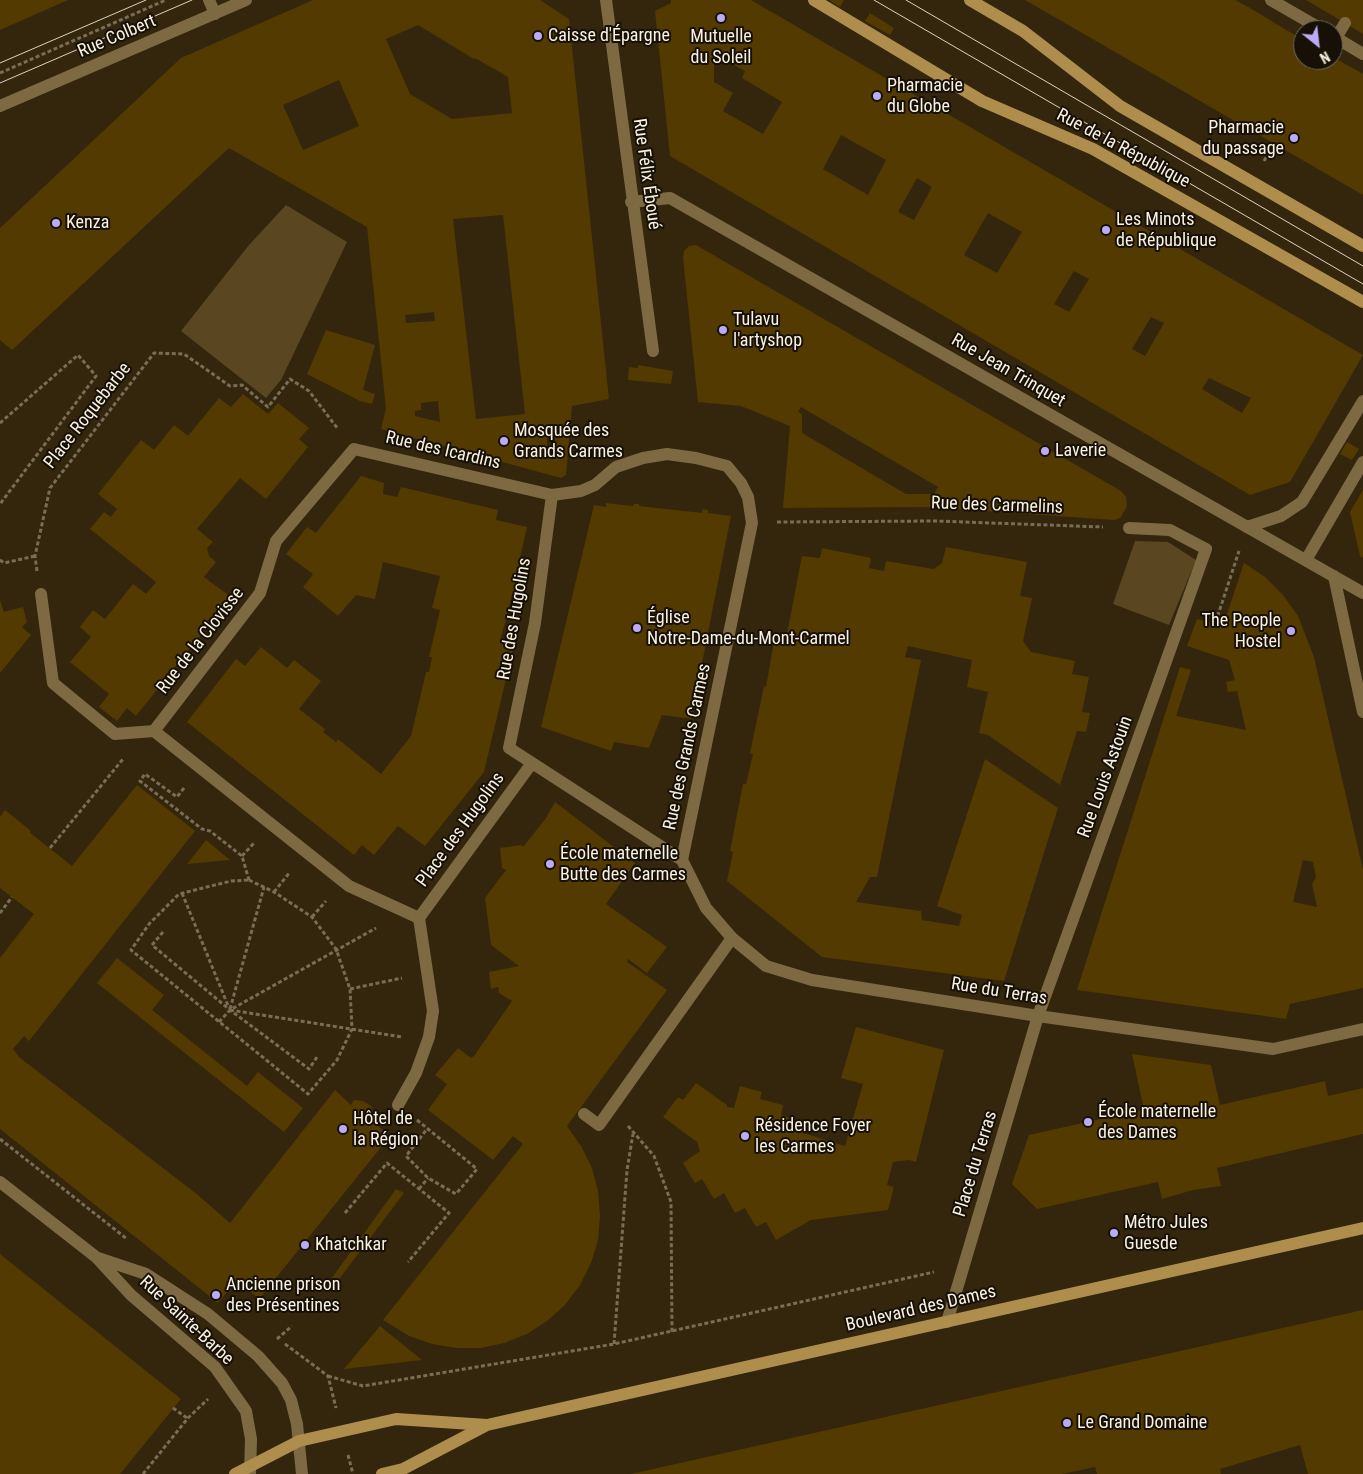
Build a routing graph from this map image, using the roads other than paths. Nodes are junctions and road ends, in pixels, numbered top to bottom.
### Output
1 (209, 0) edge
2 (246, 0) edge
3 (606, 0) edge
4 (814, 0) edge
5 (970, 0) edge
6 (1271, 0) edge
7 (215, 14) junction
8 (1306, 20) edge
9 (1345, 23) dead end
10 (1343, 26) edge
11 (1343, 44) edge
12 (1363, 54) edge
13 (0, 106) edge
14 (631, 202) junction
15 (1363, 246) edge
16 (1363, 302) edge
17 (653, 352) dead end
18 (1363, 402) edge
19 (354, 449) joint
20 (1363, 462) edge
21 (552, 495) junction
22 (1247, 527) junction
23 (1129, 528) road end
24 (1306, 560) junction
25 (1334, 576) junction
26 (1363, 593) edge
27 (41, 594) road end
28 (1363, 712) edge
29 (150, 731) junction
30 (532, 763) junction
31 (682, 860) junction
32 (419, 918) junction
33 (732, 938) junction
34 (1038, 1016) junction
35 (1363, 1029) edge
36 (398, 1105) road end
37 (584, 1114) dead end
38 (0, 1182) edge
39 (1363, 1228) edge
40 (96, 1257) junction
41 (948, 1322) junction
42 (487, 1425) junction
43 (299, 1441) junction
44 (250, 1470) edge
45 (404, 1472) edge
46 (235, 1474) edge
47 (302, 1474) edge
48 (382, 1474) edge

1 - 7 street
2 - 7 street, Rue Colbert
3 - 14 street, Rue Félix Éboué
4 - 16 main road, Rue de la République
5 - 15 main road, Rue de la République
6 - 8 street
7 - 13 street, Rue Colbert
9 - 10 street
11 - 12 street
14 - 17 street, Rue Félix Éboué
14 - 22 street, Rue Jean Trinquet
18 - 22 street
19 - 21 street, Rue des Icardins
19 - 29 street, Rue de la Clovisse
20 - 24 street
21 - 30 street, Rue des Hugolins
21 - 31 street, Rue des Grands Carmes
22 - 24 street, Rue Jean Trinquet
23 - 34 street, Rue Louis Astouin
24 - 25 street, Rue Jean Trinquet
25 - 26 street, Rue Jean Trinquet
25 - 28 street
27 - 29 street
29 - 32 street
30 - 31 street
30 - 32 street, Place des Hugolins
31 - 33 street, Rue du Terras
32 - 36 street
33 - 34 street, Rue du Terras
33 - 37 street
34 - 35 street, Rue du Terras
34 - 41 street, Place du Terras
38 - 40 street, Rue Sainte-Barbe
39 - 41 main road, Boulevard des Dames
40 - 43 street, Rue Sainte-Barbe
40 - 44 street, Rue Sainte-Barbe
41 - 42 main road, Boulevard des Dames
42 - 43 main road, Boulevard des Dames
42 - 45 main road, Boulevard des Dames
43 - 44 main road, Boulevard des Dames
43 - 47 street, Rue Sainte-Barbe
44 - 46 main road, Boulevard des Dames
45 - 48 main road, Boulevard des Dames

